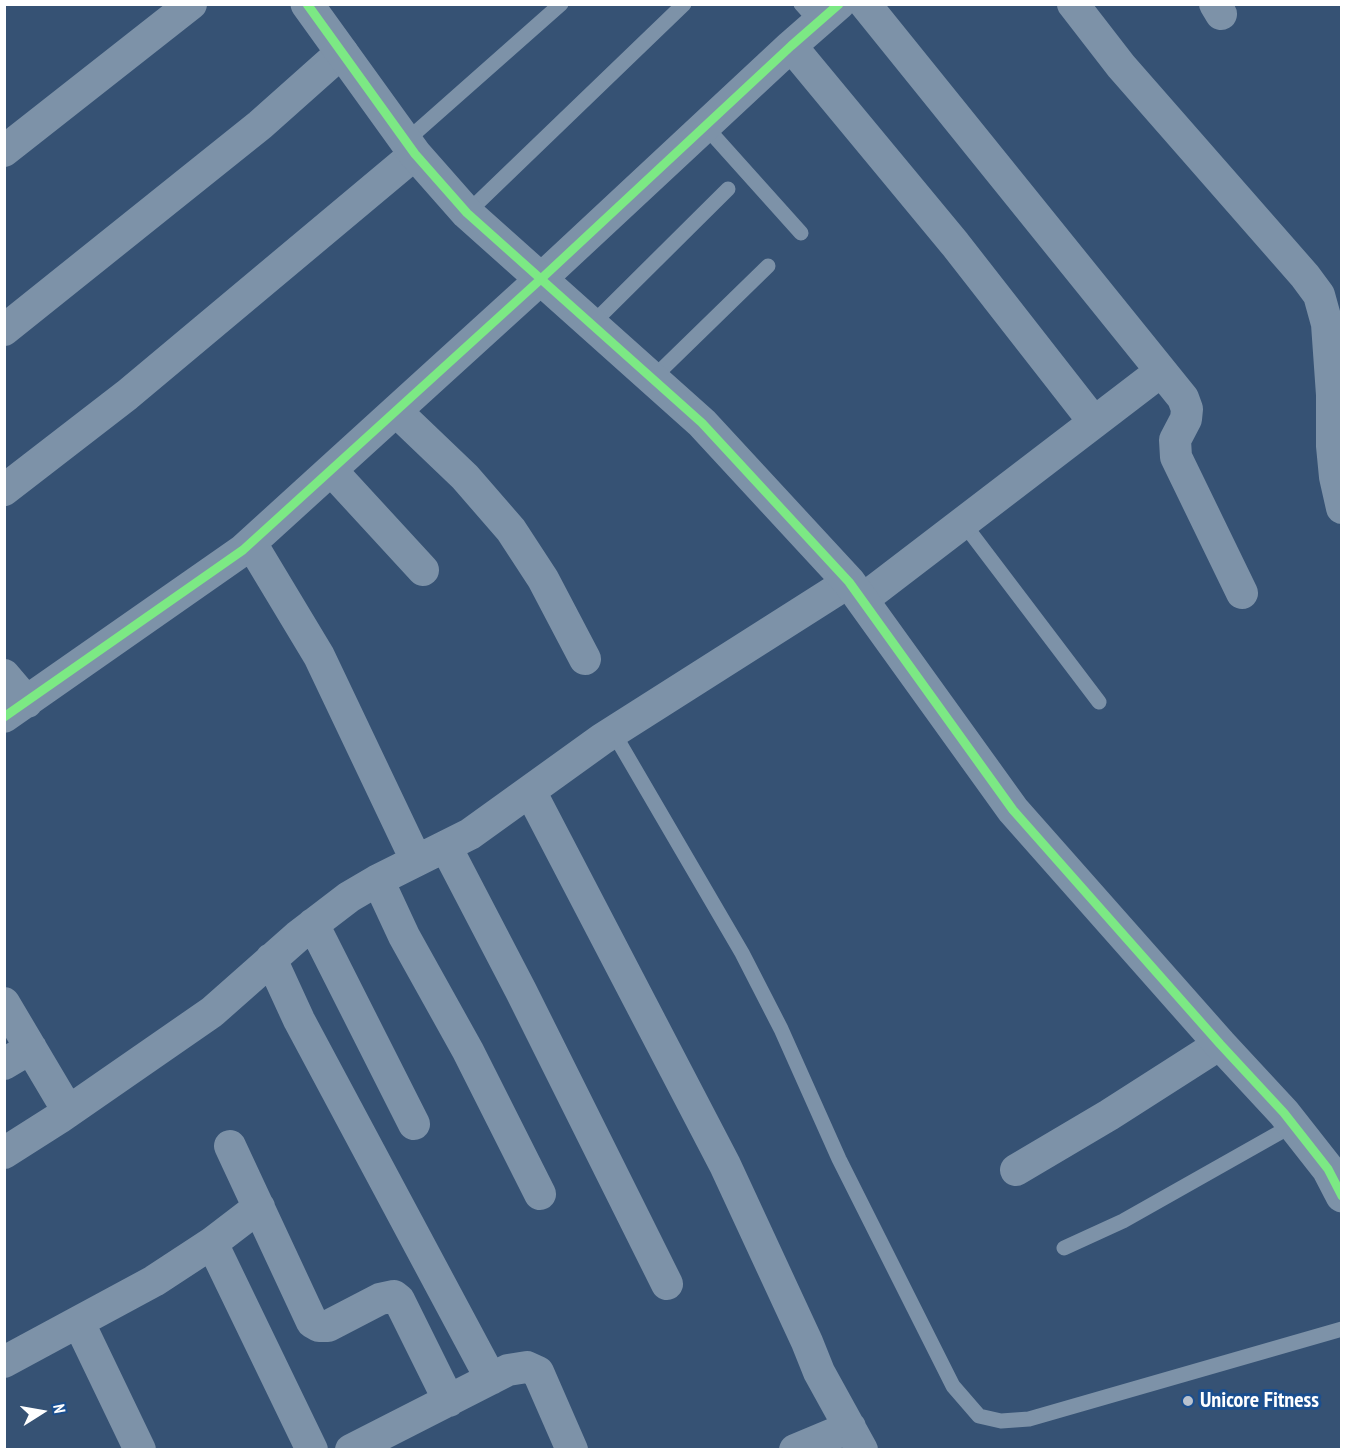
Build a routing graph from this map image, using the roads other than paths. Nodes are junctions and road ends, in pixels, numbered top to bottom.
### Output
1 (191, 4) edge
2 (561, 4) edge
3 (684, 4) edge
4 (866, 4) edge
5 (1073, 4) edge
6 (317, 8) edge
7 (819, 11) edge
8 (791, 46) junction
9 (342, 52) junction
10 (705, 126) junction
11 (411, 147) junction
12 (4, 151) edge
13 (728, 189) dead end
14 (467, 213) junction
15 (801, 233) dead end
16 (768, 267) dead end
17 (542, 279) junction
18 (592, 323) junction
19 (4, 330) edge
20 (1160, 372) junction
21 (653, 378) junction
22 (1337, 410) edge
23 (396, 411) junction
24 (1094, 422) junction
25 (331, 470) junction
26 (4, 490) edge
27 (1341, 508) edge
28 (964, 524) junction
29 (251, 543) junction
30 (423, 570) dead end
31 (856, 591) junction
32 (1242, 593) dead end
33 (585, 659) dead end
34 (4, 675) edge
35 (1099, 702) dead end
36 (16, 710) edge
37 (613, 732) junction
38 (530, 791) junction
39 (446, 847) junction
40 (416, 860) junction
41 (378, 880) junction
42 (313, 924) junction
43 (271, 959) junction
44 (4, 1003) edge
45 (1220, 1044) junction
46 (31, 1048) junction
47 (4, 1064) edge
48 (68, 1112) junction
49 (414, 1124) dead end
50 (1293, 1125) junction
51 (230, 1146) dead end
52 (4, 1153) edge
53 (1016, 1170) dead end
54 (540, 1194) dead end
55 (1341, 1196) edge
56 (259, 1208) junction
57 (212, 1243) junction
58 (1064, 1248) dead end
59 (667, 1284) dead end
60 (79, 1323) junction
61 (1341, 1329) edge
62 (4, 1362) edge
63 (491, 1379) junction
64 (449, 1401) junction
65 (856, 1438) edge
66 (140, 1449) edge
67 (312, 1449) edge
68 (351, 1449) edge
69 (572, 1449) edge
70 (795, 1449) edge

1 - 12 street
2 - 11 lane
3 - 14 lane
4 - 20 street
5 - 22 street
6 - 9 street
7 - 8 street
8 - 10 street
8 - 24 street
9 - 11 street
9 - 19 street
10 - 15 lane
10 - 17 street
11 - 14 street
11 - 26 street
13 - 18 lane
14 - 17 street
16 - 21 lane
17 - 18 street
17 - 23 street
18 - 21 street
20 - 24 street
20 - 32 street
21 - 31 street
22 - 27 street
23 - 25 street
23 - 33 street
24 - 28 street
25 - 29 street
25 - 30 street
28 - 31 street
28 - 35 lane
29 - 36 street
29 - 40 street
31 - 37 street
31 - 45 street
34 - 36 street
37 - 38 street
37 - 61 lane
38 - 39 street
38 - 65 street
39 - 40 street
39 - 59 street
40 - 41 street
41 - 42 street
41 - 54 street
42 - 43 street
42 - 49 street
43 - 48 street
43 - 63 street
44 - 46 street
45 - 50 street
45 - 53 street
46 - 47 street
46 - 48 street
48 - 52 street
50 - 55 street
50 - 58 lane
51 - 56 street
56 - 57 street
56 - 64 street
57 - 60 street
57 - 67 street
60 - 62 street
60 - 66 street
63 - 64 street
63 - 69 street
64 - 68 street
65 - 70 street

